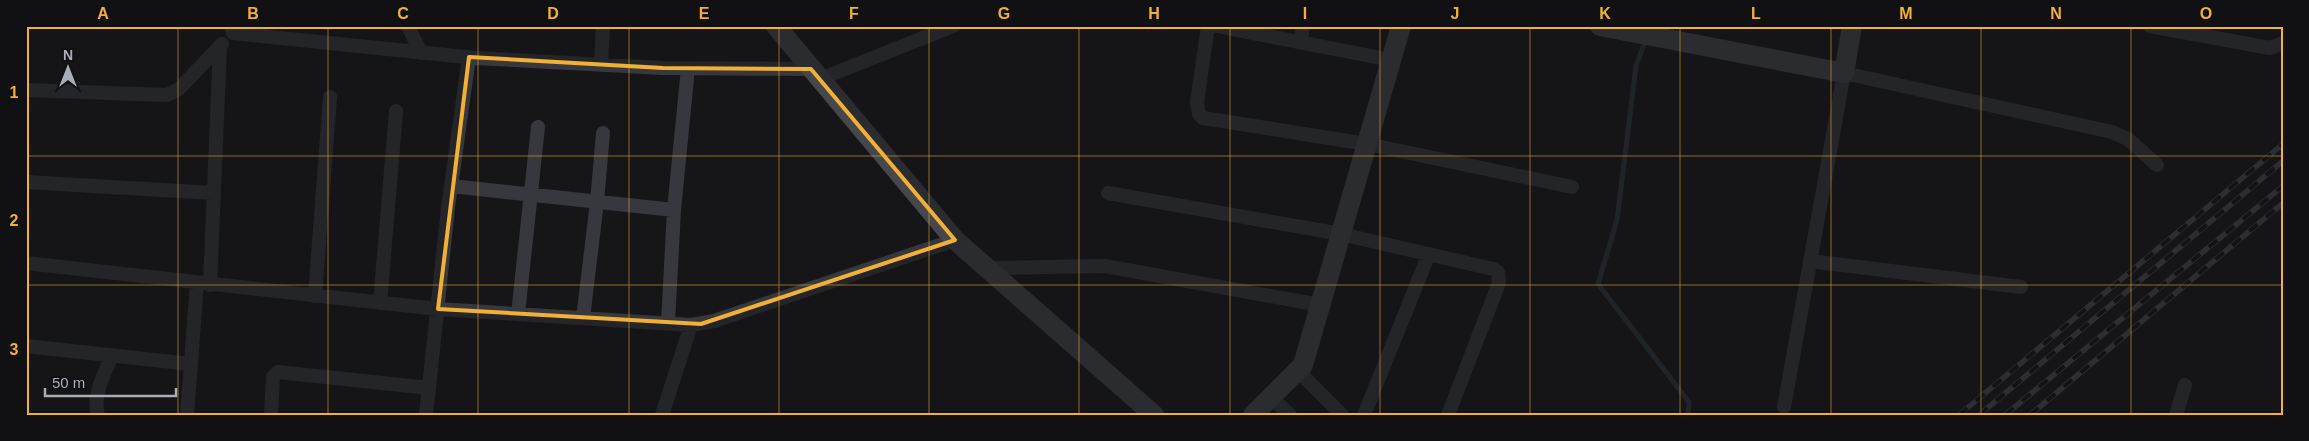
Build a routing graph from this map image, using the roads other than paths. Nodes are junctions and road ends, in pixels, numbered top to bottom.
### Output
1 (408, 26) edge
2 (603, 26) edge
3 (776, 26) edge
4 (953, 26) edge
5 (1208, 26) edge
6 (1218, 26) edge
7 (1303, 26) edge
8 (1401, 26) edge
9 (1600, 26) edge
10 (1852, 26) edge
11 (2150, 26) edge
12 (233, 30) edge
13 (2190, 30) edge
14 (1301, 42) junction
15 (2283, 44) edge
16 (220, 46) junction
17 (421, 53) junction
18 (469, 58) junction
19 (1391, 60) junction
20 (601, 65) junction
21 (688, 68) junction
22 (816, 74) junction
23 (1844, 74) junction
24 (26, 90) edge
25 (330, 97) dead end
26 (396, 112) dead end
27 (538, 127) dead end
28 (603, 133) dead end
29 (1367, 144) junction
30 (2157, 165) dead end
31 (26, 182) edge
32 (452, 186) junction
33 (1572, 186) dead end
34 (214, 193) junction
35 (1108, 193) dead end
36 (532, 195) junction
37 (597, 202) junction
38 (674, 210) junction
39 (1341, 234) junction
40 (955, 240) junction
41 (1429, 254) junction
42 (1810, 261) junction
43 (26, 263) edge
44 (987, 268) junction
45 (204, 284) junction
46 (2021, 288) dead end
47 (315, 296) junction
48 (380, 303) junction
49 (1320, 305) junction
50 (438, 309) junction
51 (518, 314) junction
52 (583, 318) junction
53 (668, 324) junction
54 (690, 325) junction
55 (26, 346) edge
56 (112, 355) junction
57 (191, 364) junction
58 (1297, 370) junction
59 (2185, 385) dead end
60 (429, 388) junction
61 (1271, 397) junction
62 (1784, 407) dead end
63 (98, 415) edge
64 (187, 415) edge
65 (271, 415) edge
66 (426, 415) edge
67 (662, 415) edge
68 (1154, 415) edge
69 (1253, 415) edge
70 (1290, 415) edge
71 (1342, 415) edge
72 (1364, 415) edge
73 (1448, 415) edge
74 (2176, 415) edge

1 - 17 street
2 - 20 street
3 - 22 street
4 - 22 street
5 - 29 street
6 - 14 street
7 - 14 street
8 - 19 street
9 - 23 street
10 - 23 street
11 - 13 street
12 - 16 street
12 - 17 street
13 - 15 street
14 - 19 street
16 - 24 street
16 - 34 street
17 - 18 street
18 - 20 street
18 - 32 street
19 - 29 street
20 - 21 street
21 - 22 street
21 - 38 street
22 - 40 street
23 - 30 street
23 - 42 street
25 - 47 street
26 - 48 street
27 - 36 street
28 - 37 street
29 - 33 street
29 - 39 street
31 - 34 street
32 - 36 street
32 - 50 street
34 - 45 street
35 - 39 street
36 - 37 street
36 - 51 street
37 - 38 street
37 - 52 street
38 - 53 street
39 - 41 street
39 - 49 street
40 - 44 street
40 - 54 street
41 - 72 street
41 - 73 street
42 - 46 street
42 - 62 street
43 - 45 street
44 - 49 street
44 - 68 street
45 - 47 street
45 - 57 street
47 - 48 street
48 - 50 street
49 - 58 street
50 - 51 street
50 - 60 street
51 - 52 street
52 - 53 street
53 - 54 street
54 - 67 street
55 - 56 street
56 - 57 street
56 - 63 street
57 - 64 street
58 - 61 street
58 - 71 street
59 - 74 street
60 - 65 street
60 - 66 street
61 - 69 street
61 - 70 street

